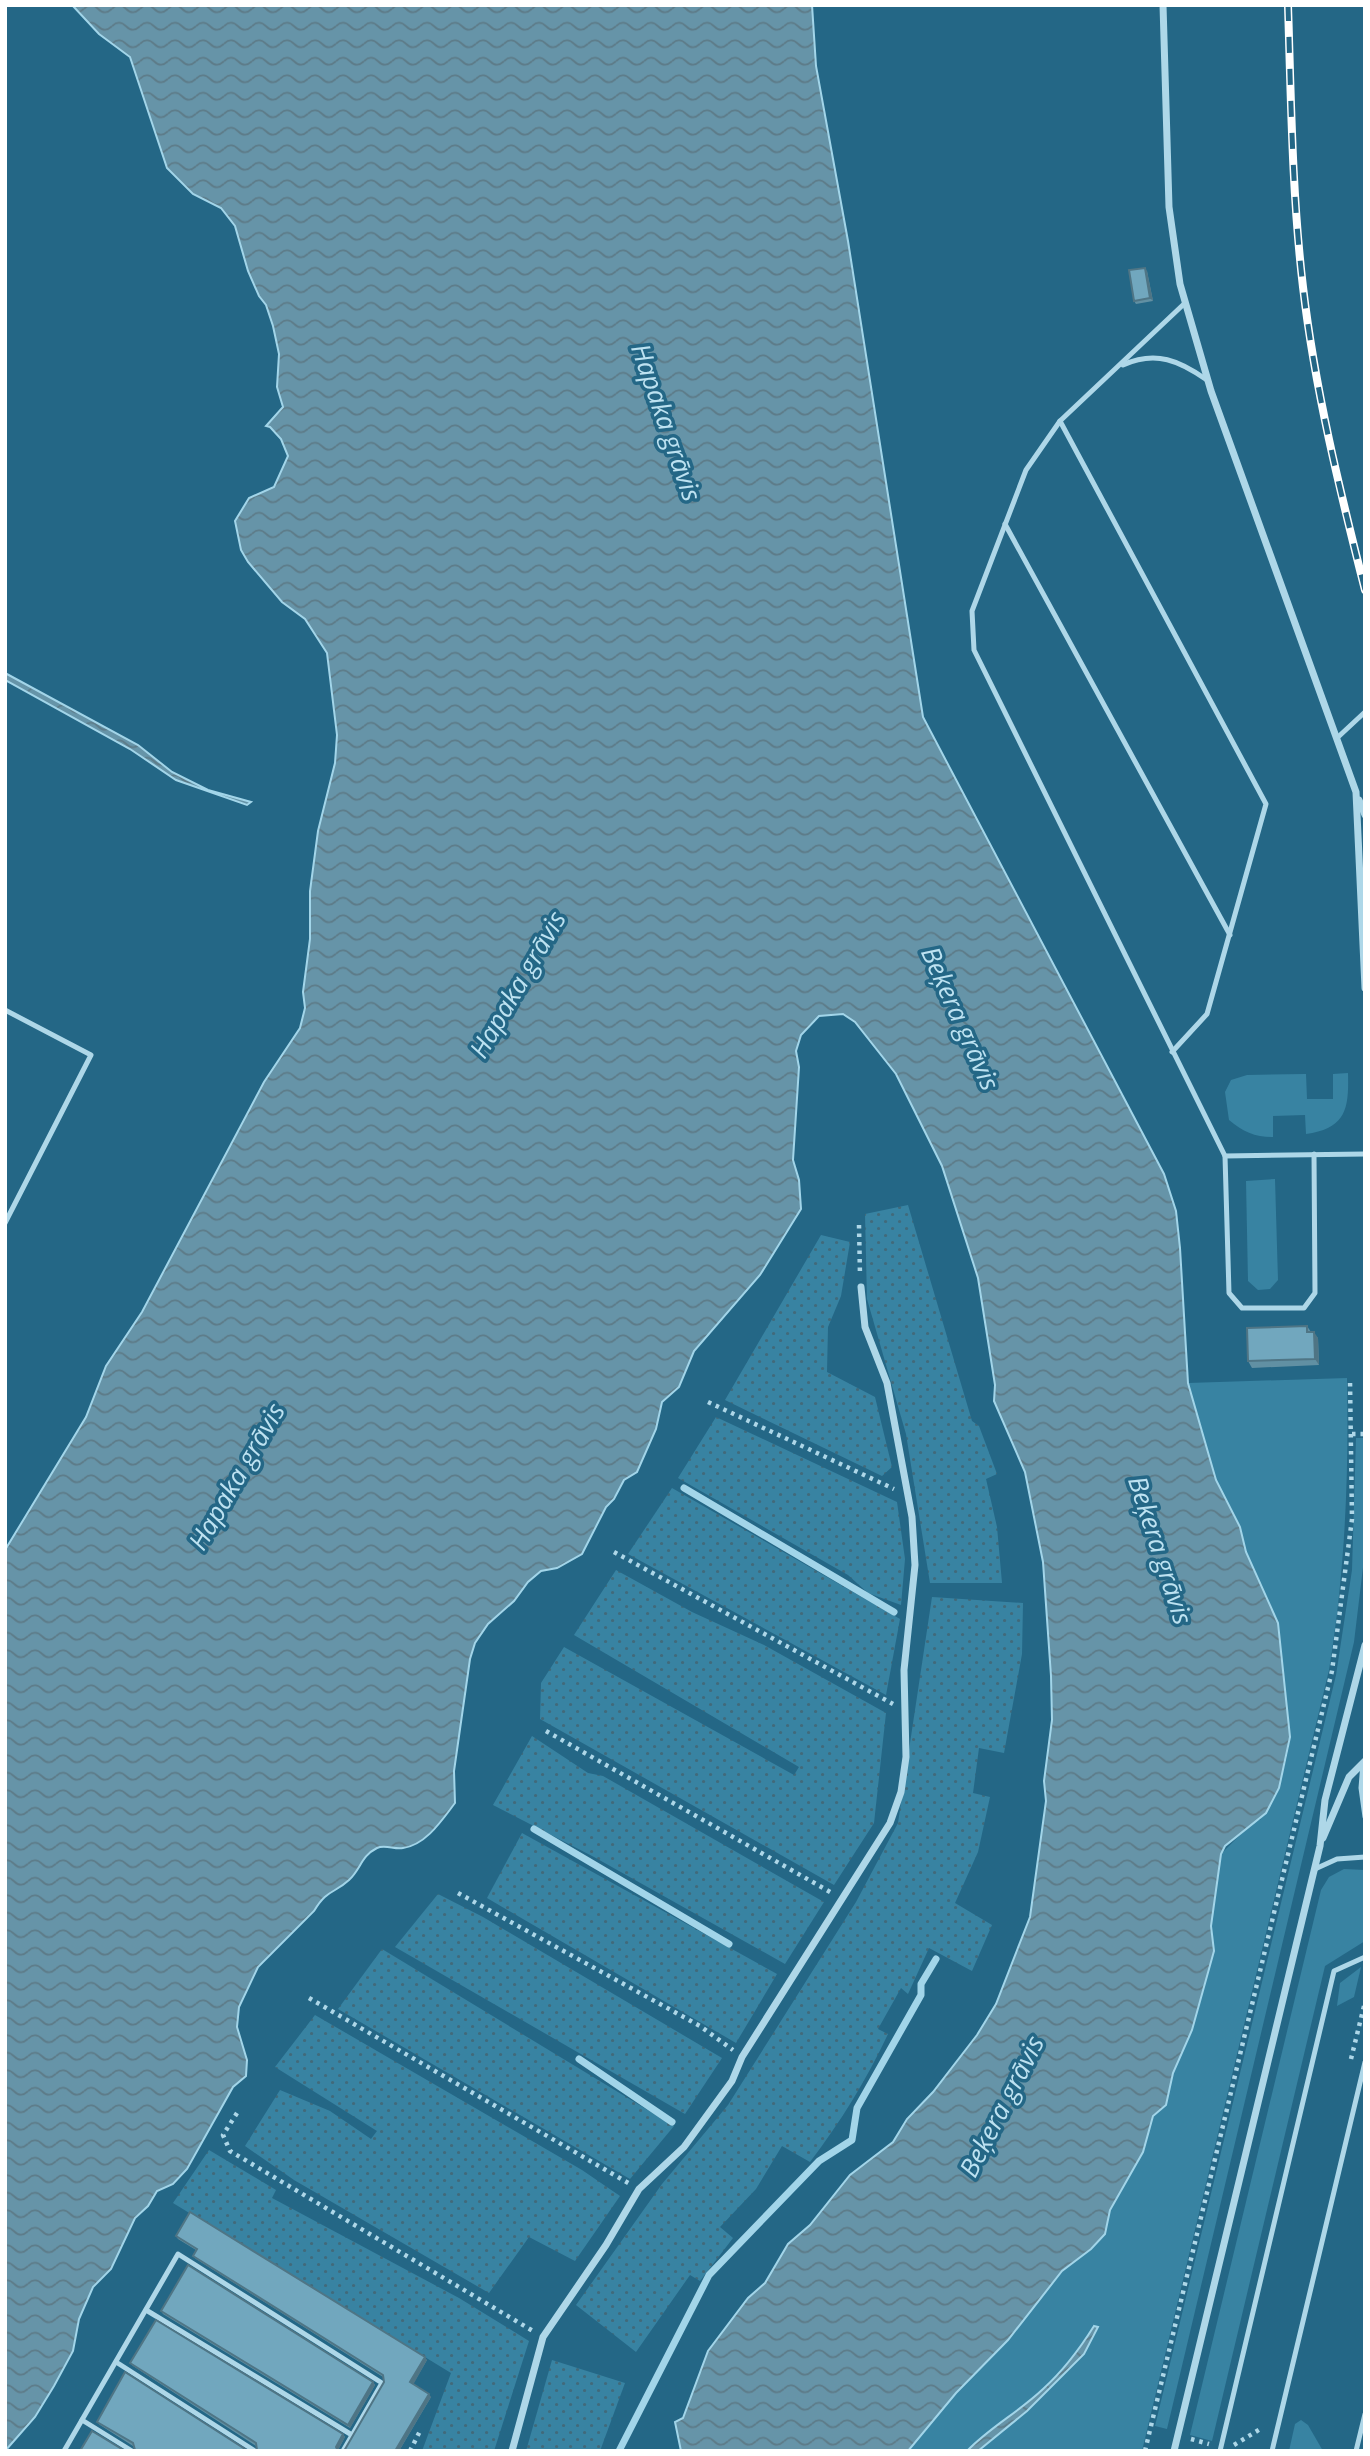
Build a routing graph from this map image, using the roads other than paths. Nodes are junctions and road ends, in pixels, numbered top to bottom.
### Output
1 (1163, 5) edge
2 (1185, 303) junction
3 (1117, 368) junction
4 (1208, 381) junction
5 (1060, 421) junction
6 (1005, 524) junction
7 (1365, 712) edge
8 (1337, 738) junction
9 (1356, 793) junction
10 (1365, 815) edge
11 (1230, 935) junction
12 (1365, 988) edge
13 (5, 1010) edge
14 (1172, 1052) junction
15 (1314, 1154) junction
16 (1365, 1154) edge
17 (1225, 1156) junction
18 (5, 1223) edge
19 (861, 1287) road end
20 (1365, 1645) edge
21 (1364, 1762) edge
22 (1365, 1817) edge
23 (1320, 1846) junction
24 (1365, 1857) edge
25 (1314, 1869) junction
26 (1365, 1957) edge
27 (1365, 2062) edge
28 (146, 2310) junction
29 (116, 2362) junction
30 (1365, 2414) edge
31 (82, 2420) junction
32 (352, 2435) junction
33 (1220, 2448) edge
34 (64, 2451) edge
35 (132, 2451) edge
36 (255, 2451) edge
37 (343, 2451) edge
38 (512, 2451) edge
39 (1174, 2451) edge
40 (1272, 2451) edge
41 (1356, 2451) edge

1 - 2 street
2 - 3 lane
2 - 4 street
3 - 4 lane
3 - 5 lane
4 - 8 street
5 - 6 lane
5 - 11 lane
6 - 11 lane
6 - 14 lane
7 - 8 lane
8 - 9 street
9 - 10 street
9 - 12 street
11 - 14 lane
13 - 18 lane
14 - 17 lane
15 - 16 lane
15 - 17 lane
15 - 17 lane
19 - 38 street
20 - 23 street
21 - 22 lane
21 - 23 street
23 - 25 street
24 - 25 lane
25 - 39 street
26 - 33 lane
27 - 40 lane
28 - 29 lane
28 - 32 lane
28 - 32 lane
29 - 31 lane
29 - 36 lane
30 - 41 lane
31 - 34 lane
31 - 35 lane
32 - 37 lane

